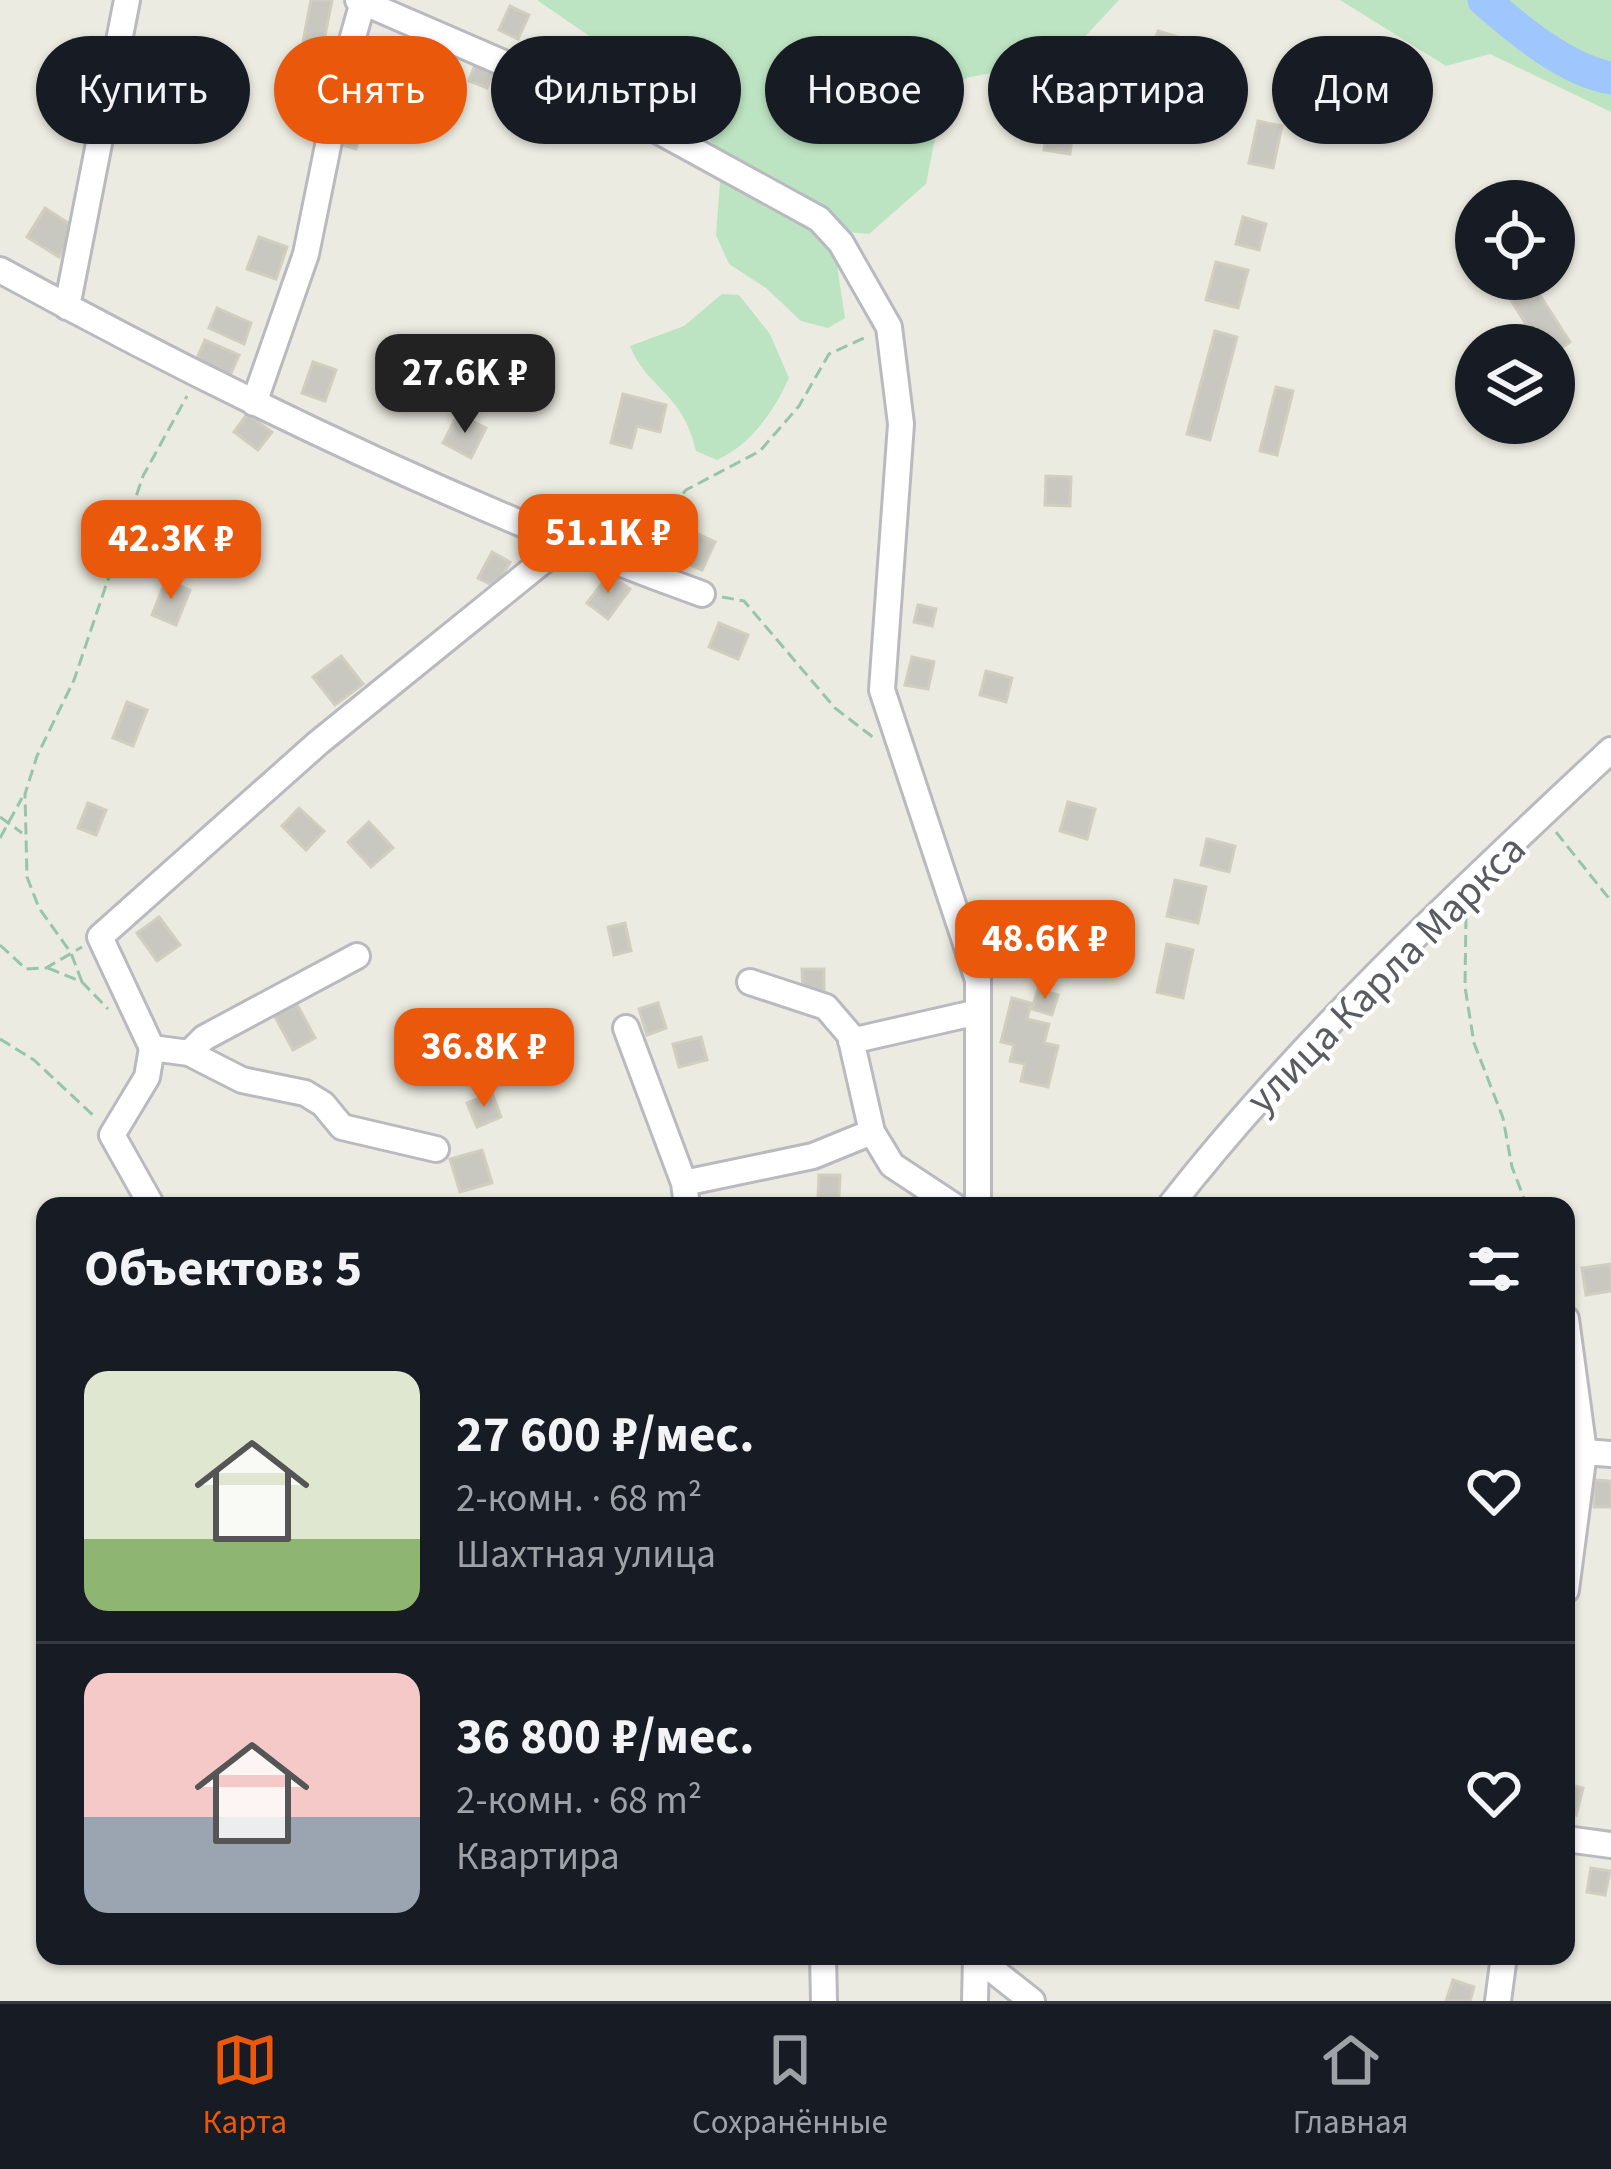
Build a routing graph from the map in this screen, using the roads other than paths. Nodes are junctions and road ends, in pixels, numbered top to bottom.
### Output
1 (127, 0) edge
2 (360, 1) edge
3 (0, 270) edge
4 (67, 307) junction
5 (254, 403) junction
6 (564, 544) junction
7 (702, 594) road end
8 (1611, 750) edge
9 (357, 956) dead end
10 (750, 982) dead end
11 (978, 1012) junction
12 (626, 1028) dead end
13 (146, 1037) junction
14 (851, 1041) junction
15 (189, 1053) junction
16 (872, 1132) junction
17 (436, 1149) dead end
18 (685, 1195) edge
19 (147, 1197) edge
20 (940, 1197) edge
21 (978, 1197) edge
22 (1177, 1197) edge
23 (1575, 1386) edge
24 (1584, 1452) junction
25 (1611, 1454) edge
26 (1575, 1521) edge
27 (1575, 1840) edge
28 (1611, 1845) edge
29 (824, 1965) edge
30 (976, 1965) edge
31 (986, 1965) edge
32 (1503, 1965) edge
33 (824, 2001) edge
34 (975, 2001) edge
35 (1032, 2001) edge
36 (1498, 2001) edge

1 - 4 street
2 - 5 street
2 - 11 street
3 - 4 street
4 - 5 street
5 - 6 street
6 - 7 street
6 - 13 street
8 - 22 street, улица Карла Маркса
9 - 15 street
10 - 14 street
11 - 14 street
11 - 21 street
12 - 18 street
13 - 15 street
13 - 19 street
14 - 16 street
15 - 17 street
16 - 18 street
16 - 20 street
23 - 24 street
24 - 25 street
24 - 26 street
27 - 28 street
29 - 33 street
30 - 34 street
31 - 35 street
32 - 36 street

